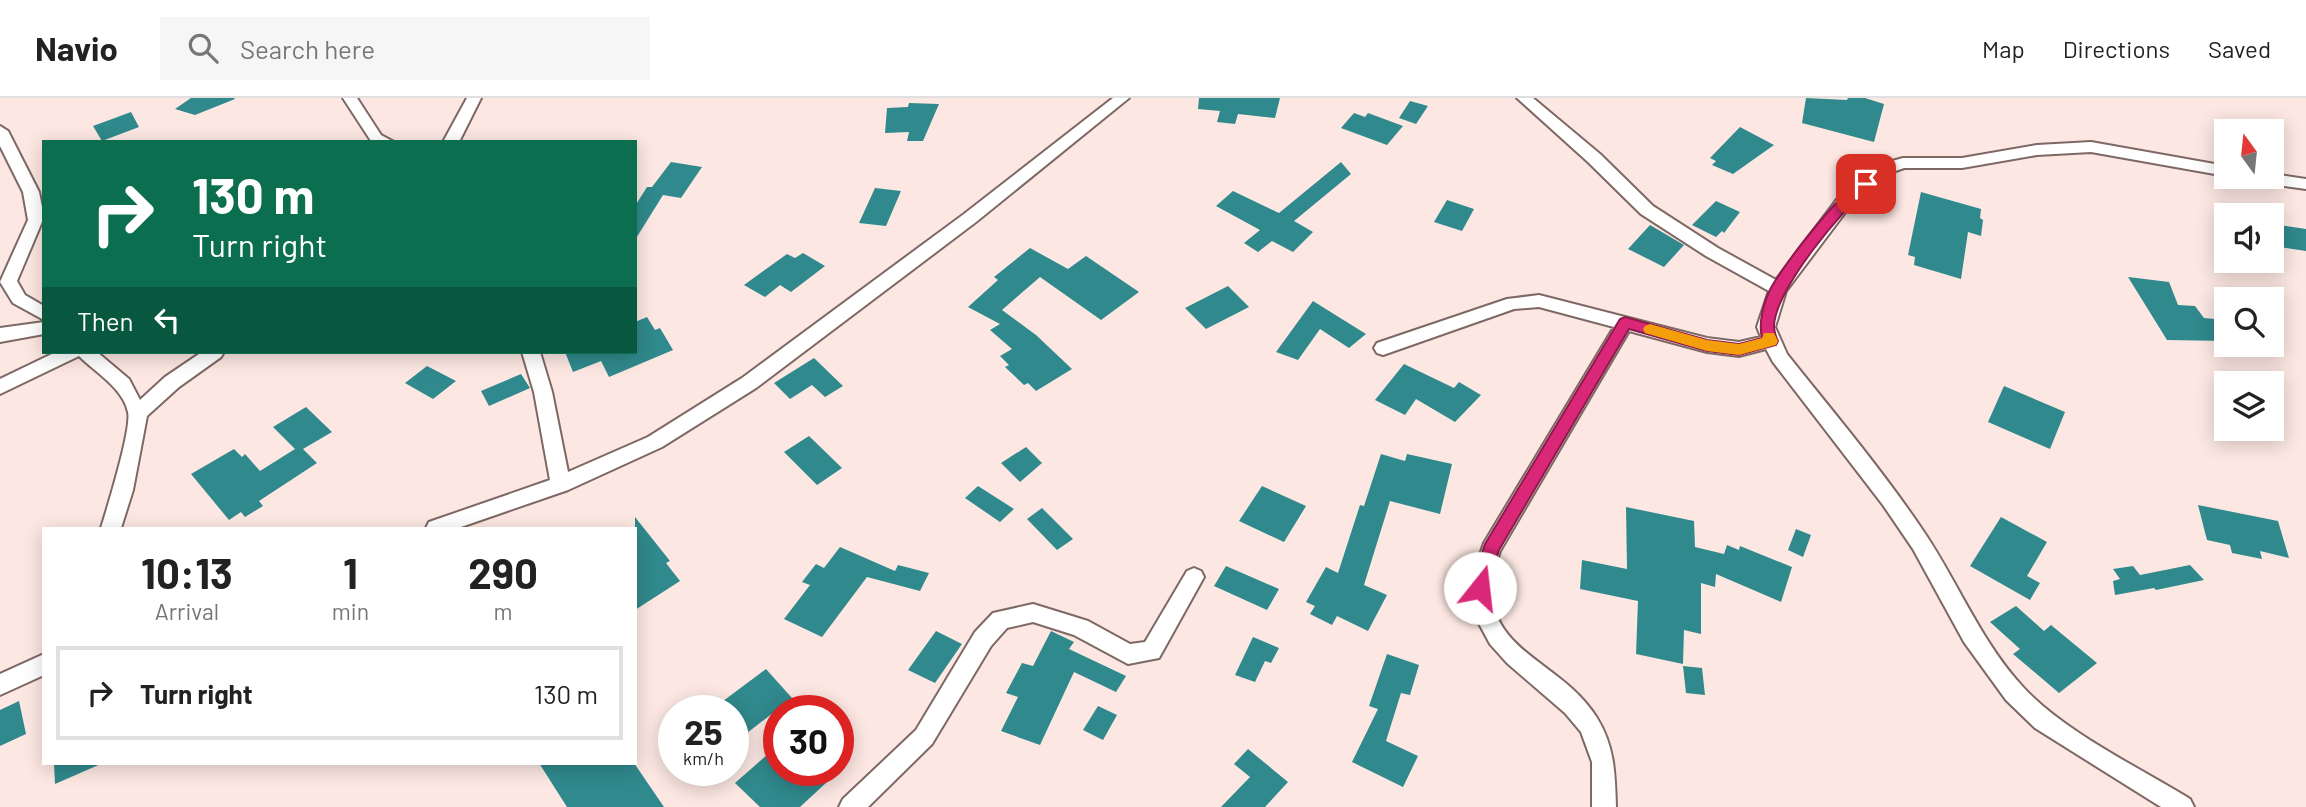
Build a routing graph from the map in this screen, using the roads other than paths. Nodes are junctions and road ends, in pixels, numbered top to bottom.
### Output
1 (350, 98) edge
2 (474, 98) edge
3 (1122, 98) edge
4 (1524, 98) edge
5 (0, 131) edge
6 (381, 140) edge
7 (452, 140) edge
8 (2214, 169) edge
9 (2284, 181) edge
10 (2306, 184) edge
11 (1778, 289) junction
12 (42, 313) edge
13 (1625, 323) junction
14 (42, 328) edge
15 (0, 335) edge
16 (1770, 341) junction
17 (1383, 348) dead end
18 (68, 354) edge
19 (88, 354) edge
20 (212, 354) edge
21 (532, 354) edge
22 (0, 387) edge
23 (138, 412) junction
24 (561, 484) junction
25 (110, 527) edge
26 (439, 527) edge
27 (1194, 577) dead end
28 (42, 665) edge
29 (0, 685) edge
30 (851, 807) edge
31 (1604, 807) edge
32 (2182, 807) edge

1 - 6 street
2 - 7 street
3 - 24 street
4 - 11 street
5 - 12 street
8 - 11 street
9 - 10 street
11 - 16 street
13 - 16 street
13 - 17 street
13 - 31 street
14 - 15 street
16 - 32 street
18 - 22 street
19 - 23 street
20 - 23 street
21 - 24 street
23 - 25 street
24 - 26 street
27 - 30 street
28 - 29 street

